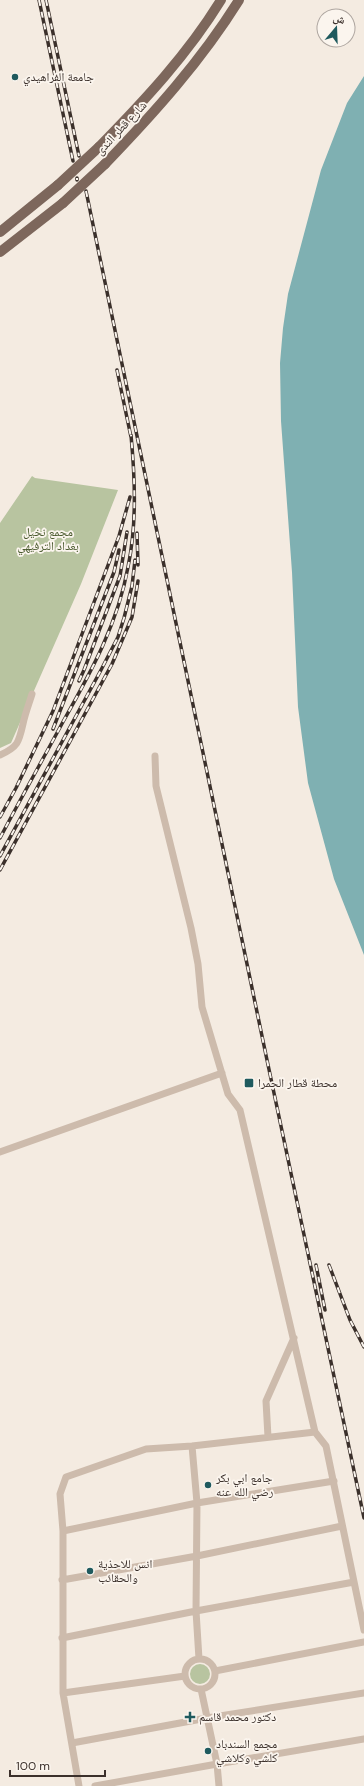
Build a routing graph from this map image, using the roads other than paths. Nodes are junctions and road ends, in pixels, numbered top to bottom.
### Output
1 (221, 0) edge
2 (239, 0) edge
3 (0, 232) edge
4 (0, 252) edge
5 (32, 694) dead end
6 (0, 755) edge
7 (155, 756) dead end
8 (222, 1073) junction
9 (0, 1152) edge
10 (294, 1338) junction
11 (315, 1432) junction
12 (268, 1437) junction
13 (192, 1446) junction
14 (334, 1481) junction
15 (197, 1503) junction
16 (342, 1526) junction
17 (63, 1531) junction
18 (197, 1556) junction
19 (62, 1580) junction
20 (354, 1582) junction
21 (196, 1611) junction
22 (364, 1630) edge
23 (62, 1638) junction
24 (364, 1642) edge
25 (199, 1659) junction
26 (215, 1671) junction
27 (185, 1676) junction
28 (201, 1689) junction
29 (63, 1692) junction
30 (364, 1694) edge
31 (207, 1718) junction
32 (364, 1739) edge
33 (72, 1743) junction
34 (217, 1764) junction
35 (80, 1786) edge
36 (95, 1786) edge
37 (219, 1786) edge

1 - 3 main road, شارع قطر الندى, bridge
2 - 4 main road, شارع قطر الندى, bridge
5 - 6 street
7 - 8 street
8 - 9 street
8 - 10 street
10 - 11 street
10 - 12 street
11 - 12 street
11 - 14 street
12 - 13 street
13 - 15 street
13 - 17 street
14 - 15 street
14 - 16 street
15 - 17 street
15 - 18 street
16 - 18 street
16 - 20 street
17 - 19 street
18 - 19 street
18 - 21 street
19 - 23 street
20 - 21 street
20 - 22 street
21 - 23 street
21 - 25 street
23 - 29 street
24 - 26 street
25 - 26 street
25 - 27 street
26 - 28 street
27 - 28 street
27 - 29 street
28 - 31 street
29 - 33 street
30 - 31 street
31 - 33 street
31 - 34 street
32 - 34 street
33 - 35 street
34 - 36 street
34 - 37 street

